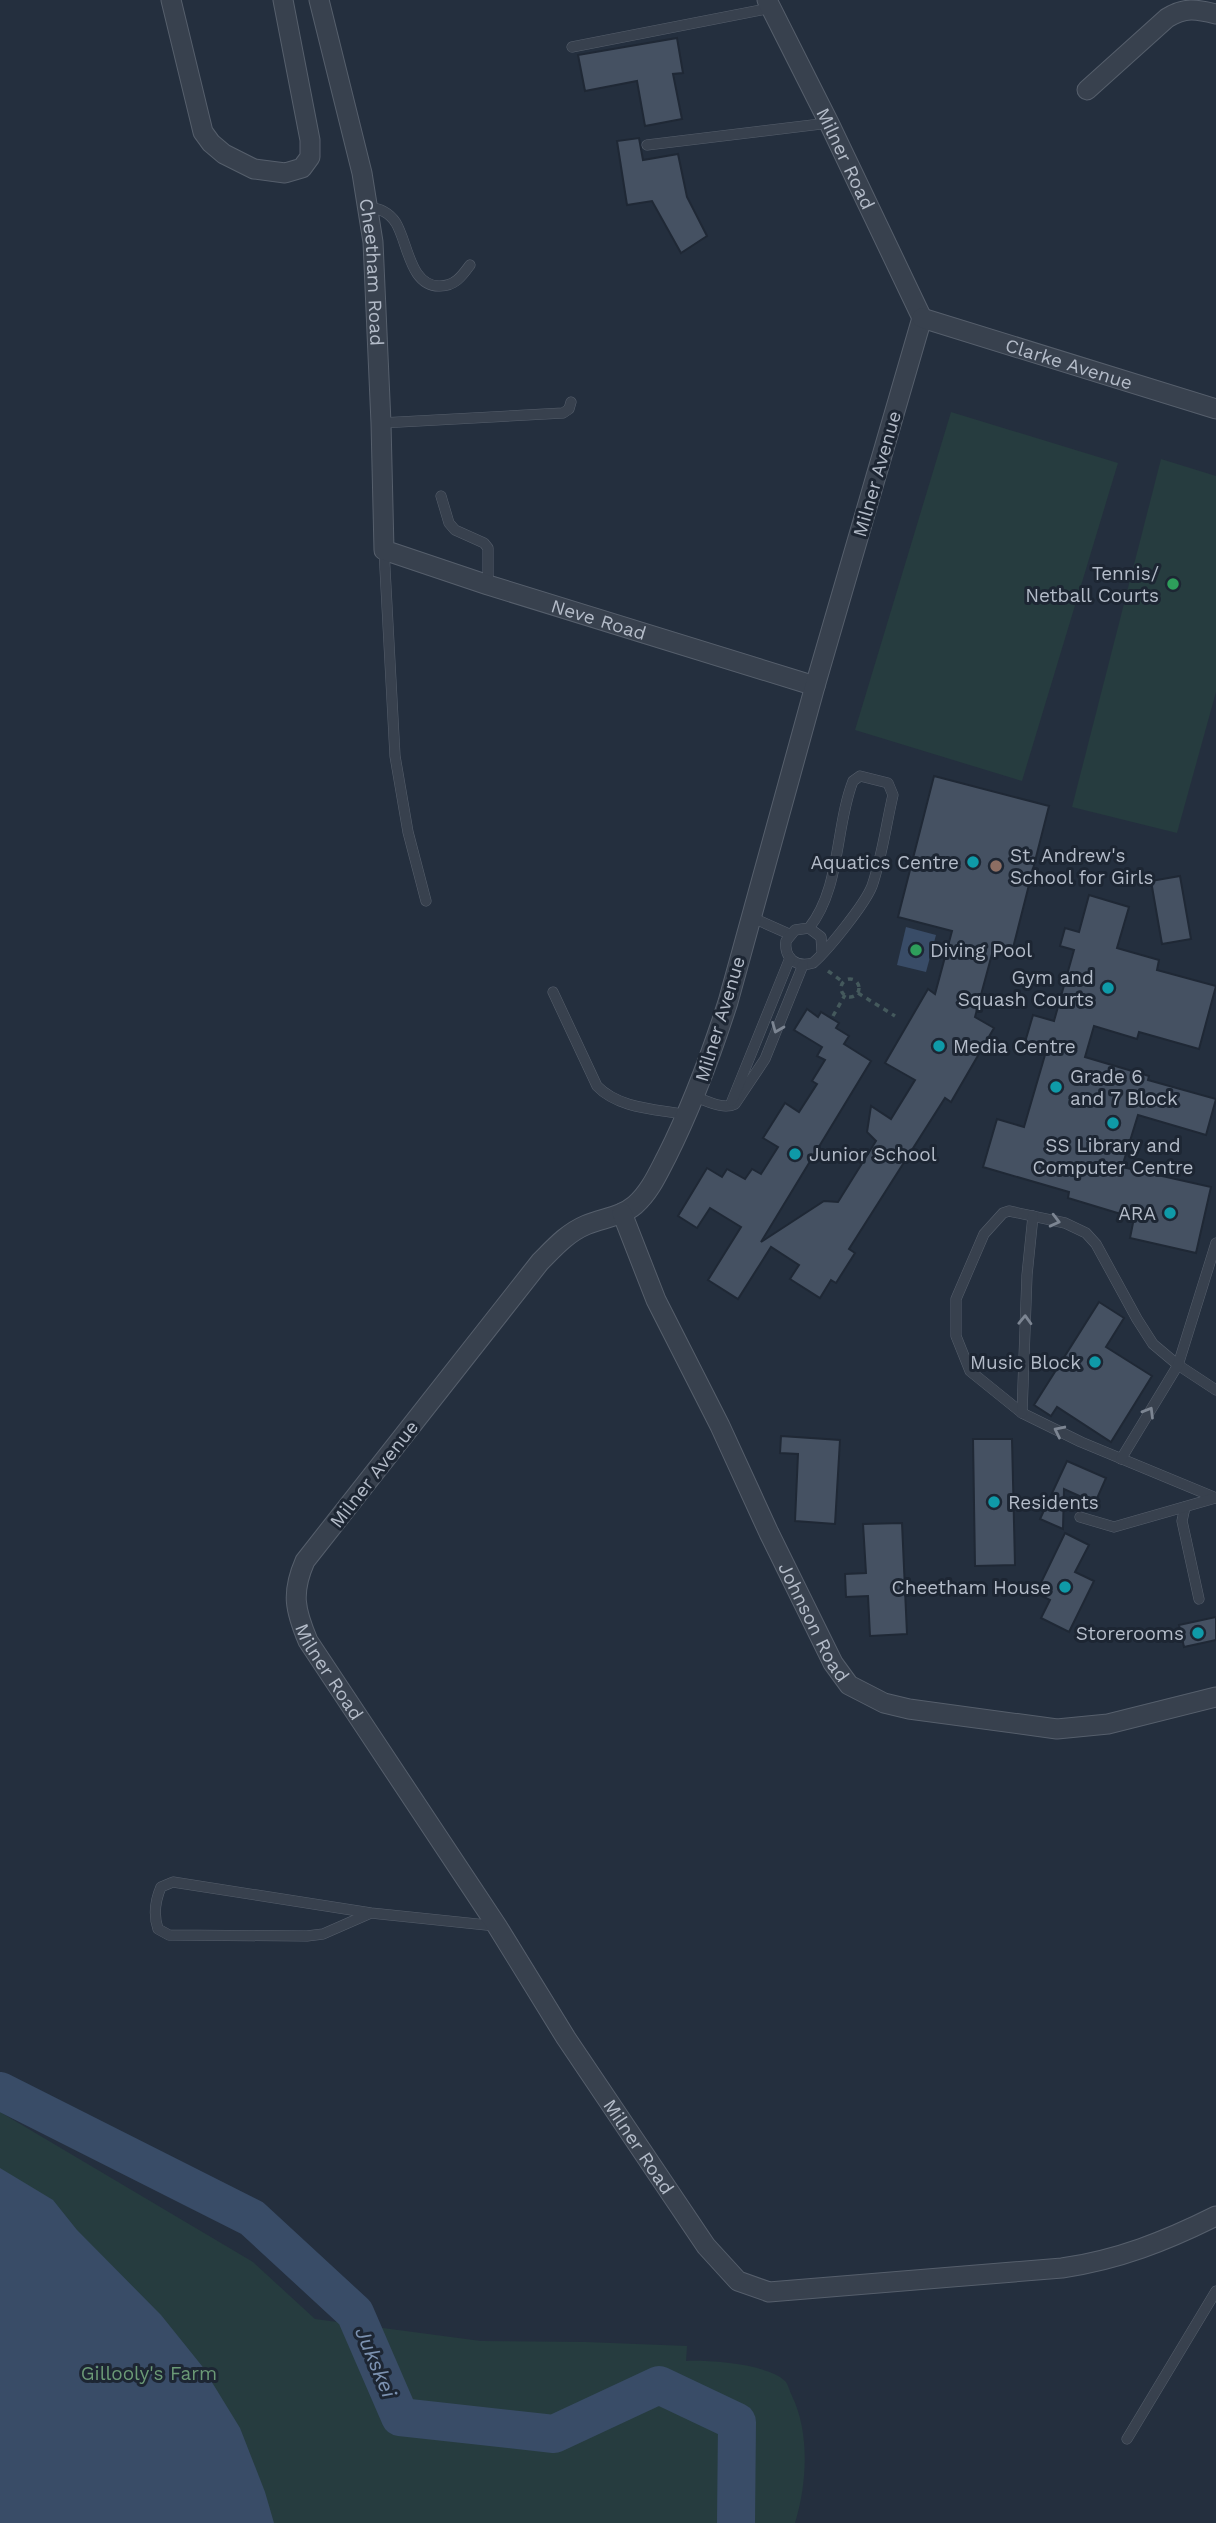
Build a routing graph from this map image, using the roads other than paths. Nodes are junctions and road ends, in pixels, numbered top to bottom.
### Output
1 (171, 0) edge
2 (283, 0) edge
3 (319, 0) edge
4 (769, 4) edge
5 (1216, 14) edge
6 (572, 47) dead end
7 (1087, 90) dead end
8 (830, 122) junction
9 (647, 145) dead end
10 (369, 206) junction
11 (470, 265) dead end
12 (922, 318) junction
13 (570, 402) dead end
14 (1216, 409) edge
15 (381, 423) junction
16 (440, 496) dead end
17 (384, 550) junction
18 (488, 585) junction
19 (816, 686) junction
20 (426, 901) dead end
21 (751, 917) junction
22 (809, 928) junction
23 (789, 934) junction
24 (822, 951) junction
25 (790, 958) junction
26 (803, 965) junction
27 (553, 992) dead end
28 (692, 1106) junction
29 (728, 1107) junction
30 (622, 1213) junction
31 (1033, 1216) junction
32 (1216, 1243) edge
33 (1178, 1365) junction
34 (1216, 1390) edge
35 (1022, 1413) junction
36 (1121, 1459) junction
37 (1216, 1498) edge
38 (1185, 1507) junction
39 (1080, 1517) dead end
40 (296, 1590) joint
41 (1199, 1599) dead end
42 (1216, 1698) edge
43 (371, 1913) junction
44 (496, 1926) junction
45 (1216, 2216) edge
46 (1216, 2291) edge
47 (1127, 2439) dead end

1 - 2 street
3 - 10 street, Cheetham Road
4 - 6 lane
4 - 8 street, Milner Road
5 - 7 street
8 - 9 lane
8 - 12 street, Milner Road
10 - 11 lane
10 - 15 street, Cheetham Road
12 - 14 street, Clarke Avenue
12 - 19 street, Milner Avenue
13 - 15 lane
15 - 17 street, Cheetham Road
16 - 18 lane
17 - 18 street, Neve Road
17 - 20 lane
18 - 19 street, Neve Road
19 - 21 street, Milner Avenue
21 - 23 lane
21 - 28 street, Milner Avenue
22 - 23 lane
22 - 24 lane
22 - 24 lane
23 - 25 lane
24 - 26 lane
25 - 26 lane
25 - 29 lane
26 -> 29 lane
27 - 28 lane
28 - 29 lane
28 - 30 street, Milner Avenue
30 - 40 street, Milner Avenue
30 - 42 street, Johnson Road
31 -> 33 lane
35 -> 31 lane
31 - 35 lane
32 - 33 lane
33 - 34 lane
36 -> 33 lane
36 -> 35 lane
36 - 37 lane
37 - 38 lane
38 - 39 lane
38 - 41 lane
40 - 44 street, Milner Road
43 - 43 lane
43 - 44 lane
44 - 45 street, Milner Road
46 - 47 lane

